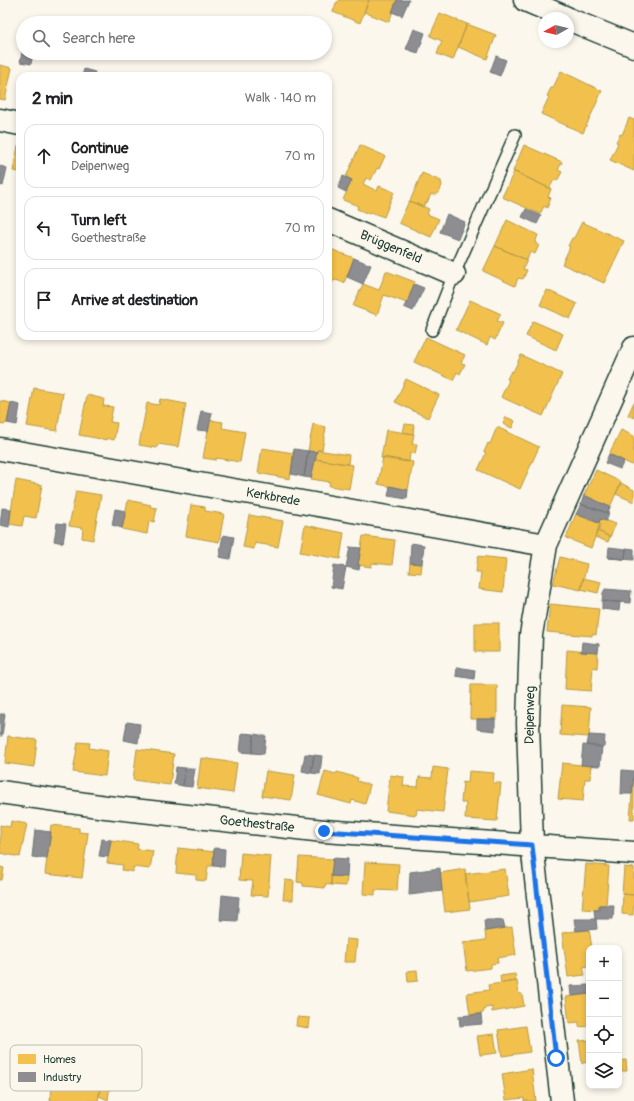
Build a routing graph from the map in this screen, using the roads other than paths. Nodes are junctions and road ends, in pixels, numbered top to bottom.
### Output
1 (525, 0) edge
2 (553, 12) edge
3 (574, 21) edge
4 (634, 46) edge
5 (0, 120) edge
6 (16, 123) edge
7 (515, 135) dead end
8 (332, 222) edge
9 (454, 274) junction
10 (432, 330) dead end
11 (634, 348) edge
12 (0, 449) edge
13 (546, 545) junction
14 (0, 792) edge
15 (532, 845) junction
16 (634, 853) edge
17 (562, 1101) edge

1 - 2 street
3 - 4 street
5 - 6 street
7 - 9 lane
8 - 9 street, Brüggenfeld
9 - 10 lane
11 - 13 street, Deipenweg
12 - 13 street, Kerkbrede
13 - 15 street, Deipenweg
14 - 15 street, Goethestraße
15 - 16 street, Goethestraße
15 - 17 street, Deipenweg

